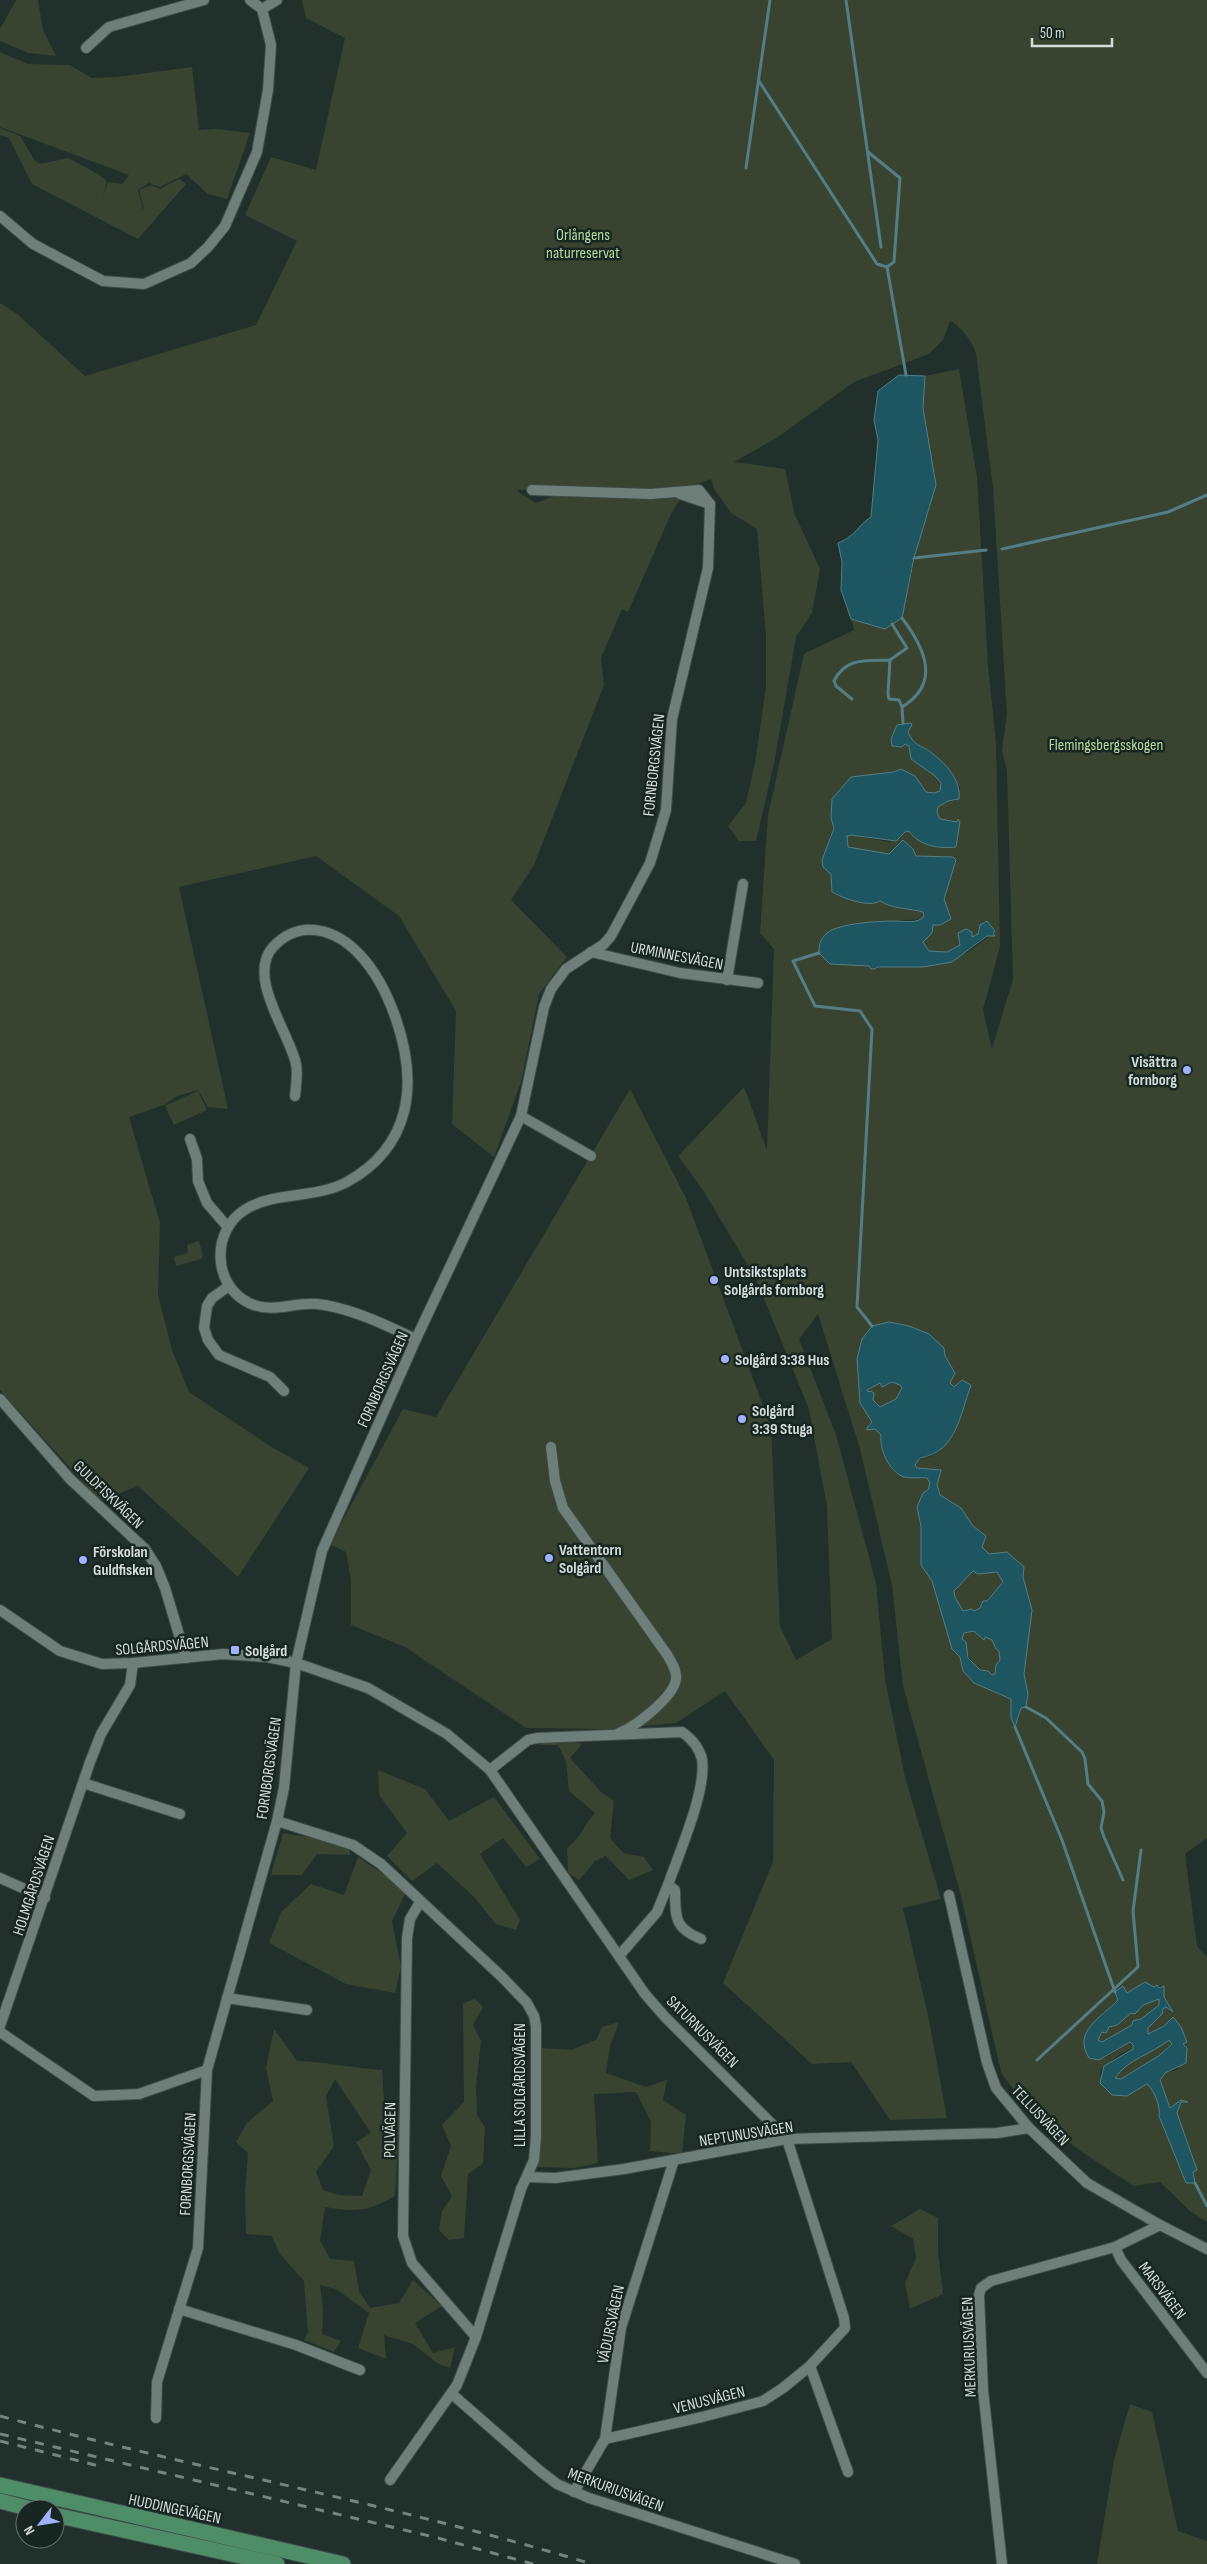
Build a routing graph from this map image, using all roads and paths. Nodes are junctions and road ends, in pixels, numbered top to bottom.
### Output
1 (204, 0) edge
2 (250, 0) edge
3 (277, 0) edge
4 (262, 9) junction
5 (86, 48) dead end
6 (0, 216) edge
7 (532, 490) dead end
8 (743, 884) dead end
9 (592, 952) junction
10 (727, 980) junction
11 (758, 983) dead end
12 (295, 1096) dead end
13 (521, 1116) junction
14 (190, 1139) dead end
15 (591, 1156) dead end
16 (226, 1226) junction
17 (229, 1286) junction
18 (416, 1339) junction
19 (284, 1391) dead end
20 (0, 1399) edge
21 (551, 1447) dead end
22 (0, 1610) edge
23 (186, 1658) junction
24 (133, 1663) junction
25 (296, 1663) junction
26 (617, 1734) junction
27 (490, 1770) junction
28 (83, 1783) junction
29 (180, 1814) dead end
30 (276, 1821) junction
31 (0, 1878) edge
32 (668, 1885) junction
33 (949, 1895) dead end
34 (45, 1898) junction
35 (420, 1902) junction
36 (701, 1939) dead end
37 (619, 1956) junction
38 (227, 1998) junction
39 (307, 2010) dead end
40 (0, 2026) edge
41 (0, 2032) edge
42 (207, 2070) junction
43 (1029, 2128) junction
44 (786, 2139) junction
45 (674, 2160) junction
46 (528, 2177) junction
47 (1160, 2225) junction
48 (1115, 2247) junction
49 (1207, 2249) edge
50 (179, 2310) junction
51 (842, 2333) joint
52 (476, 2336) junction
53 (810, 2366) junction
54 (360, 2370) dead end
55 (1207, 2373) edge
56 (452, 2394) junction
57 (156, 2418) dead end
58 (605, 2439) junction
59 (848, 2472) dead end
60 (390, 2480) dead end
61 (0, 2485) edge
62 (574, 2492) junction
63 (0, 2501) edge
64 (15, 2505) edge
65 (65, 2517) edge
66 (277, 2564) edge
67 (343, 2564) edge
68 (796, 2564) edge
69 (1002, 2564) edge

1 - 5 street
2 - 4 street
3 - 4 street
4 - 6 street
7 - 9 street, FORNBORGSVÄGEN
8 - 10 street
9 - 10 street, URMINNESVÄGEN
9 - 13 street, FORNBORGSVÄGEN
10 - 11 street, URMINNESVÄGEN
12 - 16 street
13 - 15 street
13 - 18 street, FORNBORGSVÄGEN
14 - 16 street
16 - 17 street
17 - 18 street
17 - 19 street
18 - 25 street, FORNBORGSVÄGEN
20 - 23 street, GULDFISKVÄGEN
21 - 26 street
22 - 24 street, SOLGÅRDSVÄGEN
23 - 24 street, SOLGÅRDSVÄGEN
23 - 25 street, SOLGÅRDSVÄGEN
24 - 28 street, HOLMGÅRDSVÄGEN
25 - 27 street, SOLGÅRDSVÄGEN
25 - 30 street, FORNBORGSVÄGEN
26 - 27 street
26 - 32 street
27 - 37 street, SATURNUSVÄGEN
28 - 29 street
28 - 34 street, HOLMGÅRDSVÄGEN
30 - 35 street, LILLA SOLGÅRDSVÄGEN
30 - 38 street, FORNBORGSVÄGEN
31 - 34 street
32 - 36 street
32 - 37 street
33 - 43 street, TELLUSVÄGEN
34 - 40 street, HOLMGÅRDSVÄGEN
35 - 46 street, LILLA SOLGÅRDSVÄGEN
35 - 52 street, POLVÄGEN
37 - 44 street, SATURNUSVÄGEN
38 - 39 street
38 - 42 street, FORNBORGSVÄGEN
41 - 42 street
42 - 50 street, FORNBORGSVÄGEN
43 - 44 street, NEPTUNUSVÄGEN
43 - 47 street, TELLUSVÄGEN
44 - 45 street, NEPTUNUSVÄGEN
44 - 51 street, SATURNUSVÄGEN
45 - 46 street, NEPTUNUSVÄGEN
45 - 58 street, VÄDURSVÄGEN
46 - 52 street, LILLA SOLGÅRDSVÄGEN
47 - 48 street, MERKURIUSVÄGEN
47 - 49 street, TELLUSVÄGEN
48 - 55 street, MARSVÄGEN
48 - 69 street, MERKURIUSVÄGEN
50 - 54 street
50 - 57 street, FORNBORGSVÄGEN
51 - 53 street, VENUSVÄGEN
52 - 56 street, LILLA SOLGÅRDSVÄGEN
53 - 58 street, VENUSVÄGEN
53 - 59 street
56 - 60 street, LILLA SOLGÅRDSVÄGEN
56 - 62 street, MERKURIUSVÄGEN
58 - 62 street, VÄDURSVÄGEN
61 - 67 main road, HUDDINGEVÄGEN
62 - 68 street, MERKURIUSVÄGEN
63 - 64 main road
65 - 66 main road, HUDDINGEVÄGEN

